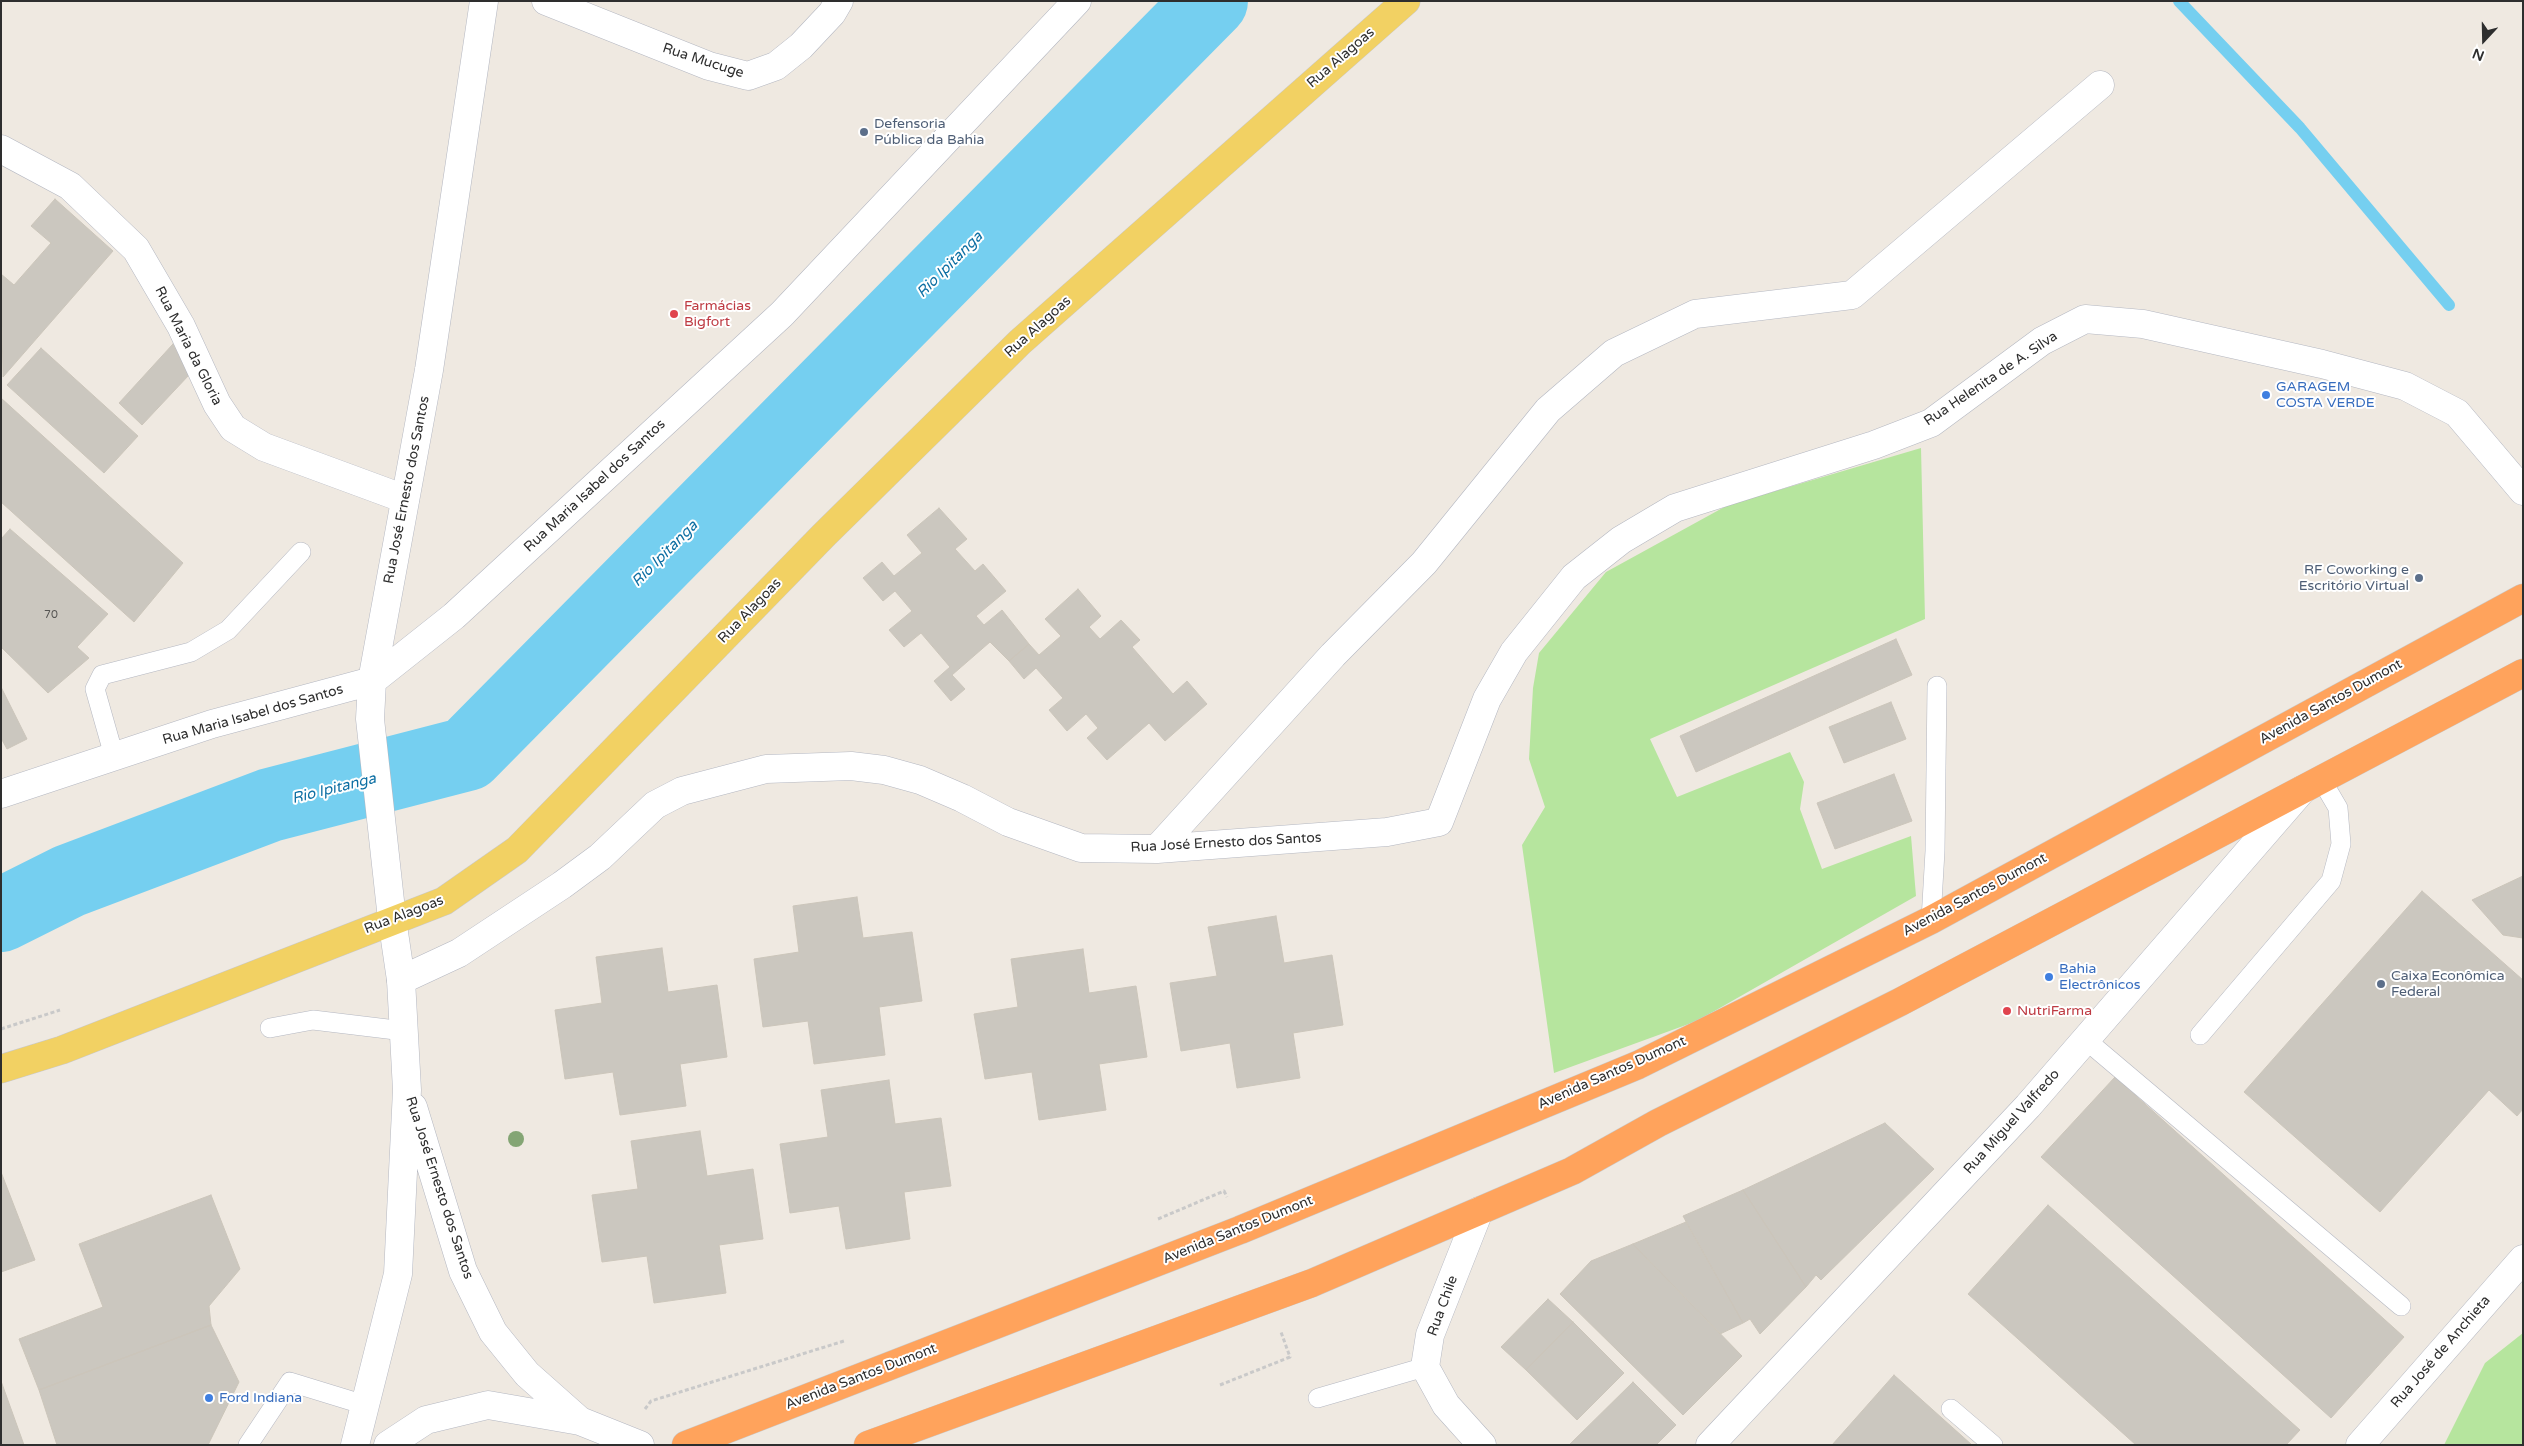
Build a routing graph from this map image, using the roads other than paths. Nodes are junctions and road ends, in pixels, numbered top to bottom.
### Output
1 (484, 1) edge
2 (546, 1) edge
3 (839, 1) edge
4 (1077, 1) edge
5 (1406, 1) edge
6 (2100, 85) dead end
7 (1, 149) edge
8 (2523, 491) edge
9 (405, 500) junction
10 (301, 552) dead end
11 (2523, 598) edge
12 (2523, 673) edge
13 (372, 681) junction
14 (1937, 686) dead end
15 (114, 756) junction
16 (2312, 784) junction
17 (1, 794) edge
18 (1439, 822) joint
19 (1157, 849) junction
20 (392, 920) junction
21 (1931, 920) junction
22 (401, 980) junction
23 (270, 1028) dead end
24 (404, 1031) junction
25 (2200, 1035) dead end
26 (2086, 1040) junction
27 (1, 1069) edge
28 (407, 1090) junction
29 (1479, 1211) junction
30 (2523, 1259) edge
31 (2402, 1306) dead end
32 (1425, 1367) junction
33 (1318, 1398) dead end
34 (365, 1405) junction
35 (1951, 1409) dead end
36 (580, 1421) junction
37 (631, 1441) edge
38 (248, 1445) edge
39 (355, 1445) edge
40 (388, 1445) edge
41 (686, 1445) edge
42 (868, 1445) edge
43 (1482, 1445) edge
44 (1710, 1445) edge
45 (1993, 1445) edge
46 (2360, 1445) edge

1 - 9 street, Rua José Ernesto dos Santos
2 - 3 street, Rua Mucuge
4 - 13 street, Rua Maria Isabel dos Santos
5 - 20 main road, Rua Alagoas
6 - 19 street
7 - 9 street, Rua Maria da Gloria
8 - 18 street, Rua Helenita de A. Silva
9 - 13 street, Rua José Ernesto dos Santos
10 - 15 lane
11 - 21 highway, Avenida Santos Dumont
12 - 16 highway
13 - 15 street, Rua Maria Isabel dos Santos
13 - 20 street, Rua José Ernesto dos Santos
14 - 21 lane
15 - 17 street, Rua Maria Isabel dos Santos
16 - 25 lane
16 - 26 street, Rua Miguel Valfredo
16 - 29 highway
18 - 19 street, Rua José Ernesto dos Santos
19 - 22 street, Rua José Ernesto dos Santos
20 - 22 street, Rua José Ernesto dos Santos
20 - 27 main road, Rua Alagoas
21 - 41 highway, Avenida Santos Dumont
22 - 24 street, Rua José Ernesto dos Santos
23 - 24 lane
24 - 28 street, Rua José Ernesto dos Santos
26 - 31 lane
26 - 44 street, Rua Miguel Valfredo
28 - 34 street, Rua José Ernesto dos Santos
28 - 36 street, Rua José Ernesto dos Santos
29 - 32 street, Rua Chile
29 - 42 highway
30 - 46 street, Rua José de Anchieta
32 - 33 lane
32 - 43 street
34 - 38 lane
34 - 39 street, Rua José Ernesto dos Santos
35 - 45 lane
36 - 37 street, Rua José Ernesto dos Santos
36 - 40 street

